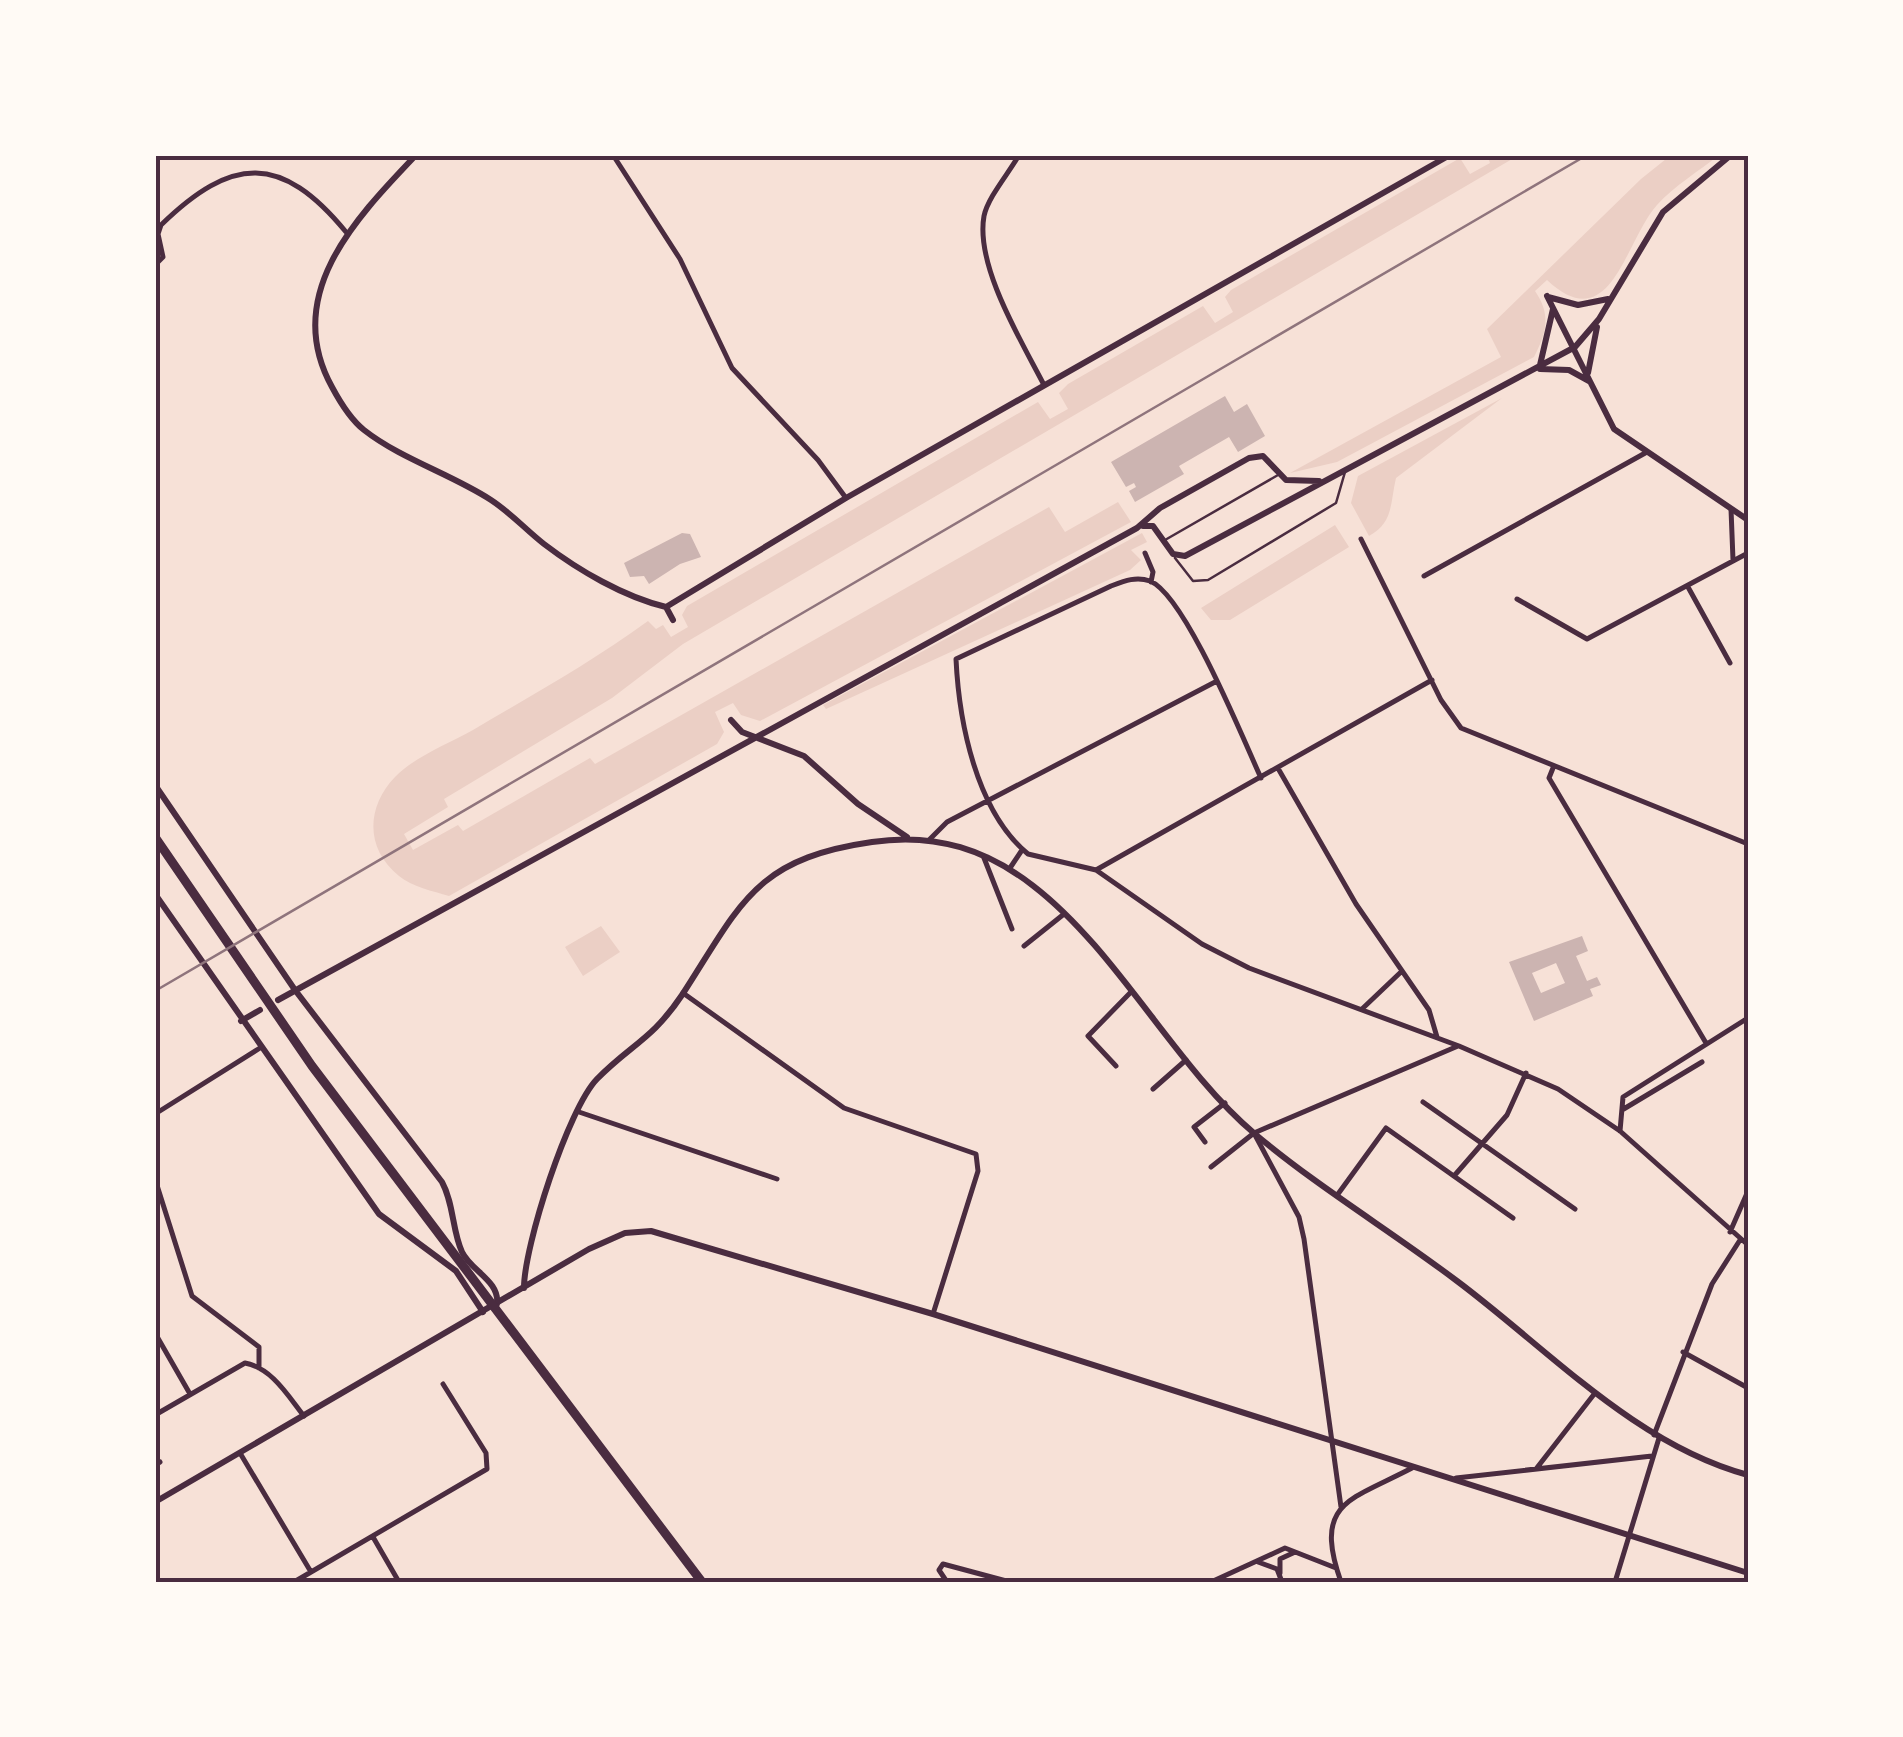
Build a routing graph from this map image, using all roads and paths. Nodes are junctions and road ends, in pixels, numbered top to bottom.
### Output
1 (416, 155) edge
2 (613, 155) edge
3 (1019, 155) edge
4 (1450, 155) edge
5 (1731, 155) edge
6 (346, 232) junction
7 (155, 264) edge
8 (1208, 289) junction
9 (1610, 298) junction
10 (1215, 301) dead end
11 (1553, 308) junction
12 (1599, 319) junction
13 (1575, 348) junction
14 (1537, 368) junction
15 (1588, 374) junction
16 (1044, 384) junction
17 (1592, 384) junction
18 (1647, 452) junction
19 (1346, 468) junction
20 (1278, 475) junction
21 (1319, 482) junction
22 (846, 498) junction
23 (1731, 509) junction
24 (1156, 510) junction
25 (1748, 520) edge
26 (1137, 528) junction
27 (1155, 528) junction
28 (1360, 539) dead end
29 (1164, 541) junction
30 (1172, 552) junction
31 (1144, 553) dead end
32 (1748, 554) edge
33 (1733, 560) junction
34 (1424, 576) dead end
35 (1152, 582) junction
36 (1688, 587) junction
37 (1517, 599) dead end
38 (666, 606) junction
39 (674, 620) dead end
40 (1730, 663) dead end
41 (1432, 680) junction
42 (1216, 681) junction
43 (731, 720) dead end
44 (753, 735) junction
45 (1553, 768) junction
46 (1278, 769) junction
47 (1261, 778) junction
48 (155, 785) edge
49 (990, 800) junction
50 (155, 837) edge
51 (907, 837) junction
52 (929, 840) junction
53 (1748, 844) edge
54 (1022, 850) junction
55 (982, 856) junction
56 (1010, 868) junction
57 (1096, 870) junction
58 (155, 894) edge
59 (1066, 912) junction
60 (1012, 930) dead end
61 (1024, 946) dead end
62 (1402, 972) junction
63 (294, 990) junction
64 (683, 993) junction
65 (1130, 993) junction
66 (278, 1000) dead end
67 (1362, 1009) junction
68 (260, 1010) dead end
69 (1748, 1018) edge
70 (241, 1022) junction
71 (1437, 1037) junction
72 (1706, 1043) junction
73 (1459, 1046) junction
74 (260, 1048) junction
75 (1186, 1060) junction
76 (1702, 1062) dead end
77 (1116, 1066) dead end
78 (1526, 1073) junction
79 (1153, 1089) dead end
80 (1423, 1102) dead end
81 (1225, 1103) junction
82 (1622, 1110) junction
83 (579, 1112) junction
84 (155, 1114) edge
85 (1620, 1131) junction
86 (1254, 1133) junction
87 (1205, 1142) dead end
88 (1482, 1144) junction
89 (1211, 1167) dead end
90 (1454, 1177) junction
91 (155, 1179) edge
92 (776, 1179) dead end
93 (1748, 1191) edge
94 (1338, 1194) junction
95 (1575, 1209) dead end
96 (1513, 1218) dead end
97 (1730, 1232) junction
98 (1740, 1240) junction
99 (1748, 1245) edge
100 (460, 1246) junction
101 (440, 1260) junction
102 (491, 1285) junction
103 (520, 1290) junction
104 (497, 1304) junction
105 (483, 1312) junction
106 (933, 1314) junction
107 (155, 1333) edge
108 (1683, 1352) junction
109 (260, 1368) junction
110 (443, 1384) dead end
111 (1748, 1388) edge
112 (1597, 1390) junction
113 (190, 1394) junction
114 (155, 1415) edge
115 (304, 1416) junction
116 (1657, 1437) junction
117 (1335, 1443) junction
118 (240, 1453) junction
119 (1652, 1456) junction
120 (1412, 1468) junction
121 (1536, 1469) junction
122 (1748, 1475) edge
123 (1449, 1479) junction
124 (155, 1502) edge
125 (1341, 1507) junction
126 (1632, 1536) junction
127 (372, 1537) junction
128 (1301, 1554) junction
129 (1255, 1562) junction
130 (1336, 1568) junction
131 (311, 1572) junction
132 (1748, 1573) edge
133 (986, 1574) junction
134 (1280, 1574) junction
135 (294, 1582) edge
136 (399, 1582) edge
137 (702, 1582) edge
138 (947, 1582) edge
139 (992, 1582) edge
140 (1010, 1582) edge
141 (1210, 1582) edge
142 (1282, 1582) edge
143 (1341, 1582) edge
144 (1615, 1582) edge

1 - 6 street
2 - 22 street
3 - 16 street
4 - 8 street
5 - 9 street
6 - 7 street
6 - 38 street
8 - 10 street
8 - 16 street
9 - 11 street
9 - 12 street
11 - 13 street
11 - 14 street
12 - 13 street
12 - 15 street
13 - 14 street
13 - 15 street
14 - 17 street
14 - 19 street
15 - 17 street
16 - 22 street
17 - 18 street
18 - 23 street
18 - 34 street
19 - 21 street
19 - 30 lane
20 - 21 street
20 - 24 street
20 - 29 lane
21 - 30 street
22 - 38 street
23 - 25 street
23 - 33 street
24 - 26 street
24 - 27 street
26 - 27 street
26 - 44 street
27 - 29 street
28 - 41 street
29 - 30 street
31 - 35 street
32 - 33 street
33 - 36 street
35 - 42 street
35 - 49 street
36 - 37 street
36 - 40 street
38 - 39 street
41 - 45 street
41 - 46 street
42 - 47 street
42 - 49 street
43 - 44 street
44 - 51 street
44 - 63 street
45 - 53 street
45 - 72 street
46 - 47 street
46 - 62 street
47 - 57 street
48 - 63 street
49 - 52 street
49 - 54 street
50 - 137 highway
51 - 52 street
51 - 64 street
52 - 55 street
54 - 56 street
54 - 57 street
55 - 56 street
55 - 60 street
56 - 59 street
57 - 67 street
58 - 70 street
59 - 61 street
59 - 65 street
62 - 67 street
62 - 71 street
63 - 66 street
63 - 100 street
64 - 83 street
64 - 106 street
65 - 75 street
65 - 77 street
67 - 71 street
68 - 70 street
69 - 72 street
70 - 74 street
71 - 73 street
72 - 82 street
73 - 78 street
73 - 86 street
74 - 84 street
74 - 101 street
75 - 79 street
75 - 81 street
76 - 82 street
78 - 85 street
78 - 88 street
80 - 88 street
81 - 86 street
81 - 87 street
82 - 85 street
83 - 92 street
83 - 103 street
85 - 97 street
86 - 89 street
86 - 94 street
86 - 117 street
88 - 90 street
88 - 95 street
90 - 94 street
90 - 96 street
91 - 109 street
93 - 97 street
94 - 112 street
97 - 98 street
98 - 99 street
98 - 108 street
100 - 101 street
100 - 102 street
101 - 105 street
102 - 103 street
102 - 104 street
103 - 104 street
103 - 106 street
104 - 105 street
105 - 115 street
106 - 117 street
107 - 113 street
108 - 111 street
108 - 116 street
109 - 113 street
109 - 115 street
110 - 127 street
112 - 116 street
112 - 121 street
113 - 114 street
115 - 118 street
116 - 119 street
116 - 122 street
117 - 120 street
117 - 125 street
118 - 124 street
118 - 131 street
119 - 121 street
119 - 126 street
120 - 123 street
120 - 125 street
121 - 123 street
123 - 126 street
125 - 130 street
126 - 132 street
126 - 144 street
127 - 131 street
127 - 136 street
128 - 129 street
128 - 130 street
128 - 134 street
129 - 134 street
129 - 141 street
130 - 143 street
131 - 135 street
133 - 138 street
133 - 139 street
133 - 140 street
134 - 142 street

